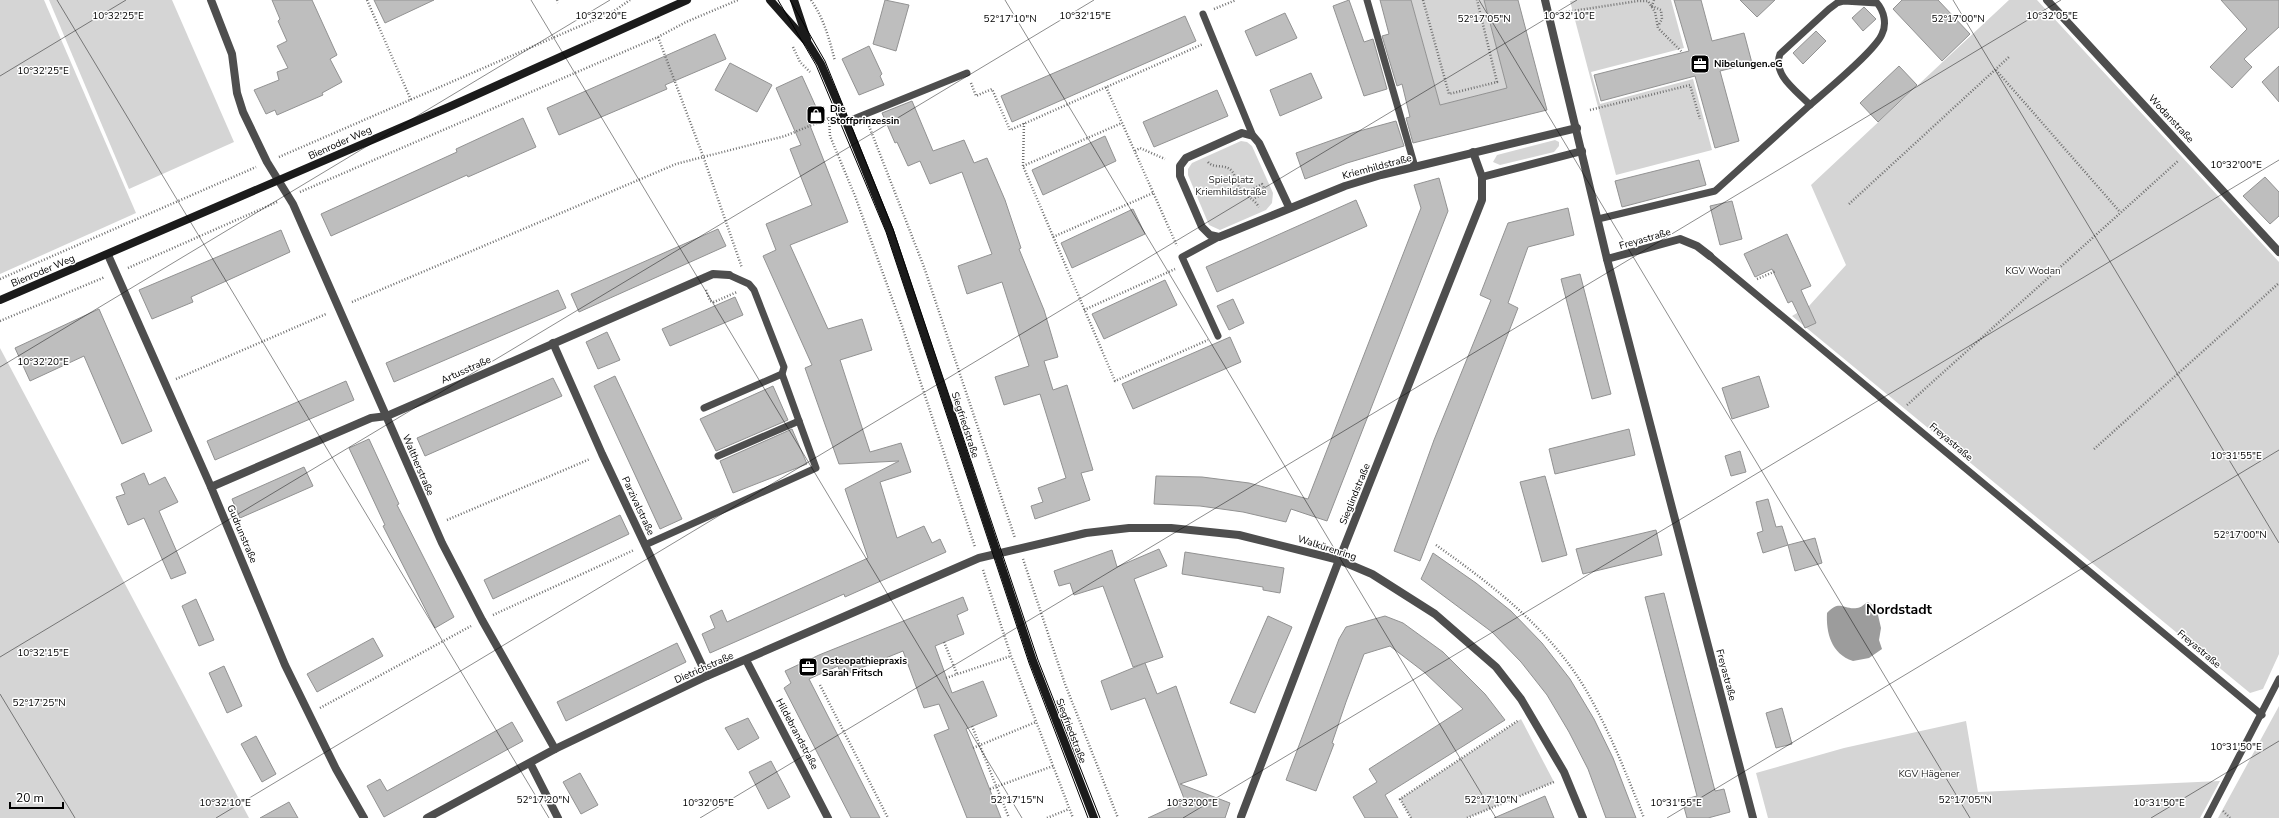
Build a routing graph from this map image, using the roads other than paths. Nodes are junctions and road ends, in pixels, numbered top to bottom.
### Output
1 (211, 0) edge
2 (687, 0) edge
3 (770, 0) edge
4 (794, 0) edge
5 (1367, 0) edge
6 (1545, 0) edge
7 (2047, 0) edge
8 (1878, 1) edge
9 (1203, 14) road end
10 (808, 43) junction
11 (967, 73) road end
12 (1810, 105) junction
13 (846, 122) junction
14 (1577, 128) junction
15 (1253, 136) junction
16 (1582, 151) junction
17 (1473, 152) junction
18 (1415, 167) junction
19 (1482, 177) junction
20 (280, 180) junction
21 (1289, 208) junction
22 (1598, 219) junction
23 (1219, 237) junction
24 (2279, 252) edge
25 (108, 255) junction
26 (1710, 256) joint
27 (1607, 259) junction
28 (729, 275) joint
29 (0, 300) edge
30 (1218, 336) road end
31 (553, 343) junction
32 (782, 374) junction
33 (704, 408) dead end
34 (386, 416) junction
35 (799, 421) junction
36 (718, 456) dead end
37 (211, 487) junction
38 (645, 545) junction
39 (997, 553) junction
40 (1339, 560) junction
41 (746, 660) junction
42 (707, 676) junction
43 (2279, 679) edge
44 (2262, 715) junction
45 (555, 749) junction
46 (530, 763) junction
47 (1241, 817) edge
48 (364, 818) edge
49 (427, 818) edge
50 (558, 818) edge
51 (828, 818) edge
52 (1094, 818) edge
53 (1583, 818) edge
54 (1753, 818) edge
55 (2207, 818) edge

1 - 20 street, Waltherstraße
2 - 20 street, Bienroder Weg
3 - 10 street, Siegfriedstraße
4 - 10 street, Siegfriedstraße
5 - 18 lane
6 - 14 street, Freyastraße
7 - 24 street, Wodanstraße
8 - 12 lane
8 - 12 lane
9 - 15 lane
10 - 13 street, Siegfriedstraße
11 - 13 lane
12 - 22 lane
13 - 39 street, Siegfriedstraße
14 - 16 street, Freyastraße
14 - 17 street, Kriemhildstraße
15 - 21 street
15 - 23 street
16 - 19 street
16 - 22 street, Freyastraße
17 - 18 street, Kriemhildstraße
17 - 19 street
18 - 21 street, Kriemhildstraße
19 - 40 street, Sieglindstraße
20 - 25 street, Bienroder Weg
20 - 34 street, Waltherstraße
21 - 23 street, Kriemhildstraße
22 - 27 street, Freyastraße
23 - 30 lane
25 - 29 street, Bienroder Weg
25 - 37 street, Gudrunstraße
26 - 27 street, Freyastraße
26 - 44 lane, Freyastraße
27 - 54 street, Freyastraße
28 - 31 street, Artusstraße
28 - 32 lane
31 - 34 street, Artusstraße
31 - 38 street, Parzivalstraße
32 - 33 lane
32 - 35 lane
34 - 37 street, Artusstraße
34 - 45 street, Waltherstraße
35 - 36 lane
35 - 38 lane
37 - 48 street, Gudrunstraße
38 - 42 street, Parzivalstraße
39 - 40 street, Walkürenring
39 - 41 street, Dietrichstraße
39 - 52 street, Siegfriedstraße
40 - 47 street, Sieglindstraße
40 - 53 street, Walkürenring
41 - 42 street, Dietrichstraße
41 - 51 street, Hildebrandstraße
42 - 45 street, Dietrichstraße
43 - 44 lane
44 - 55 lane
45 - 46 street, Dietrichstraße
46 - 49 street, Dietrichstraße
46 - 50 street

